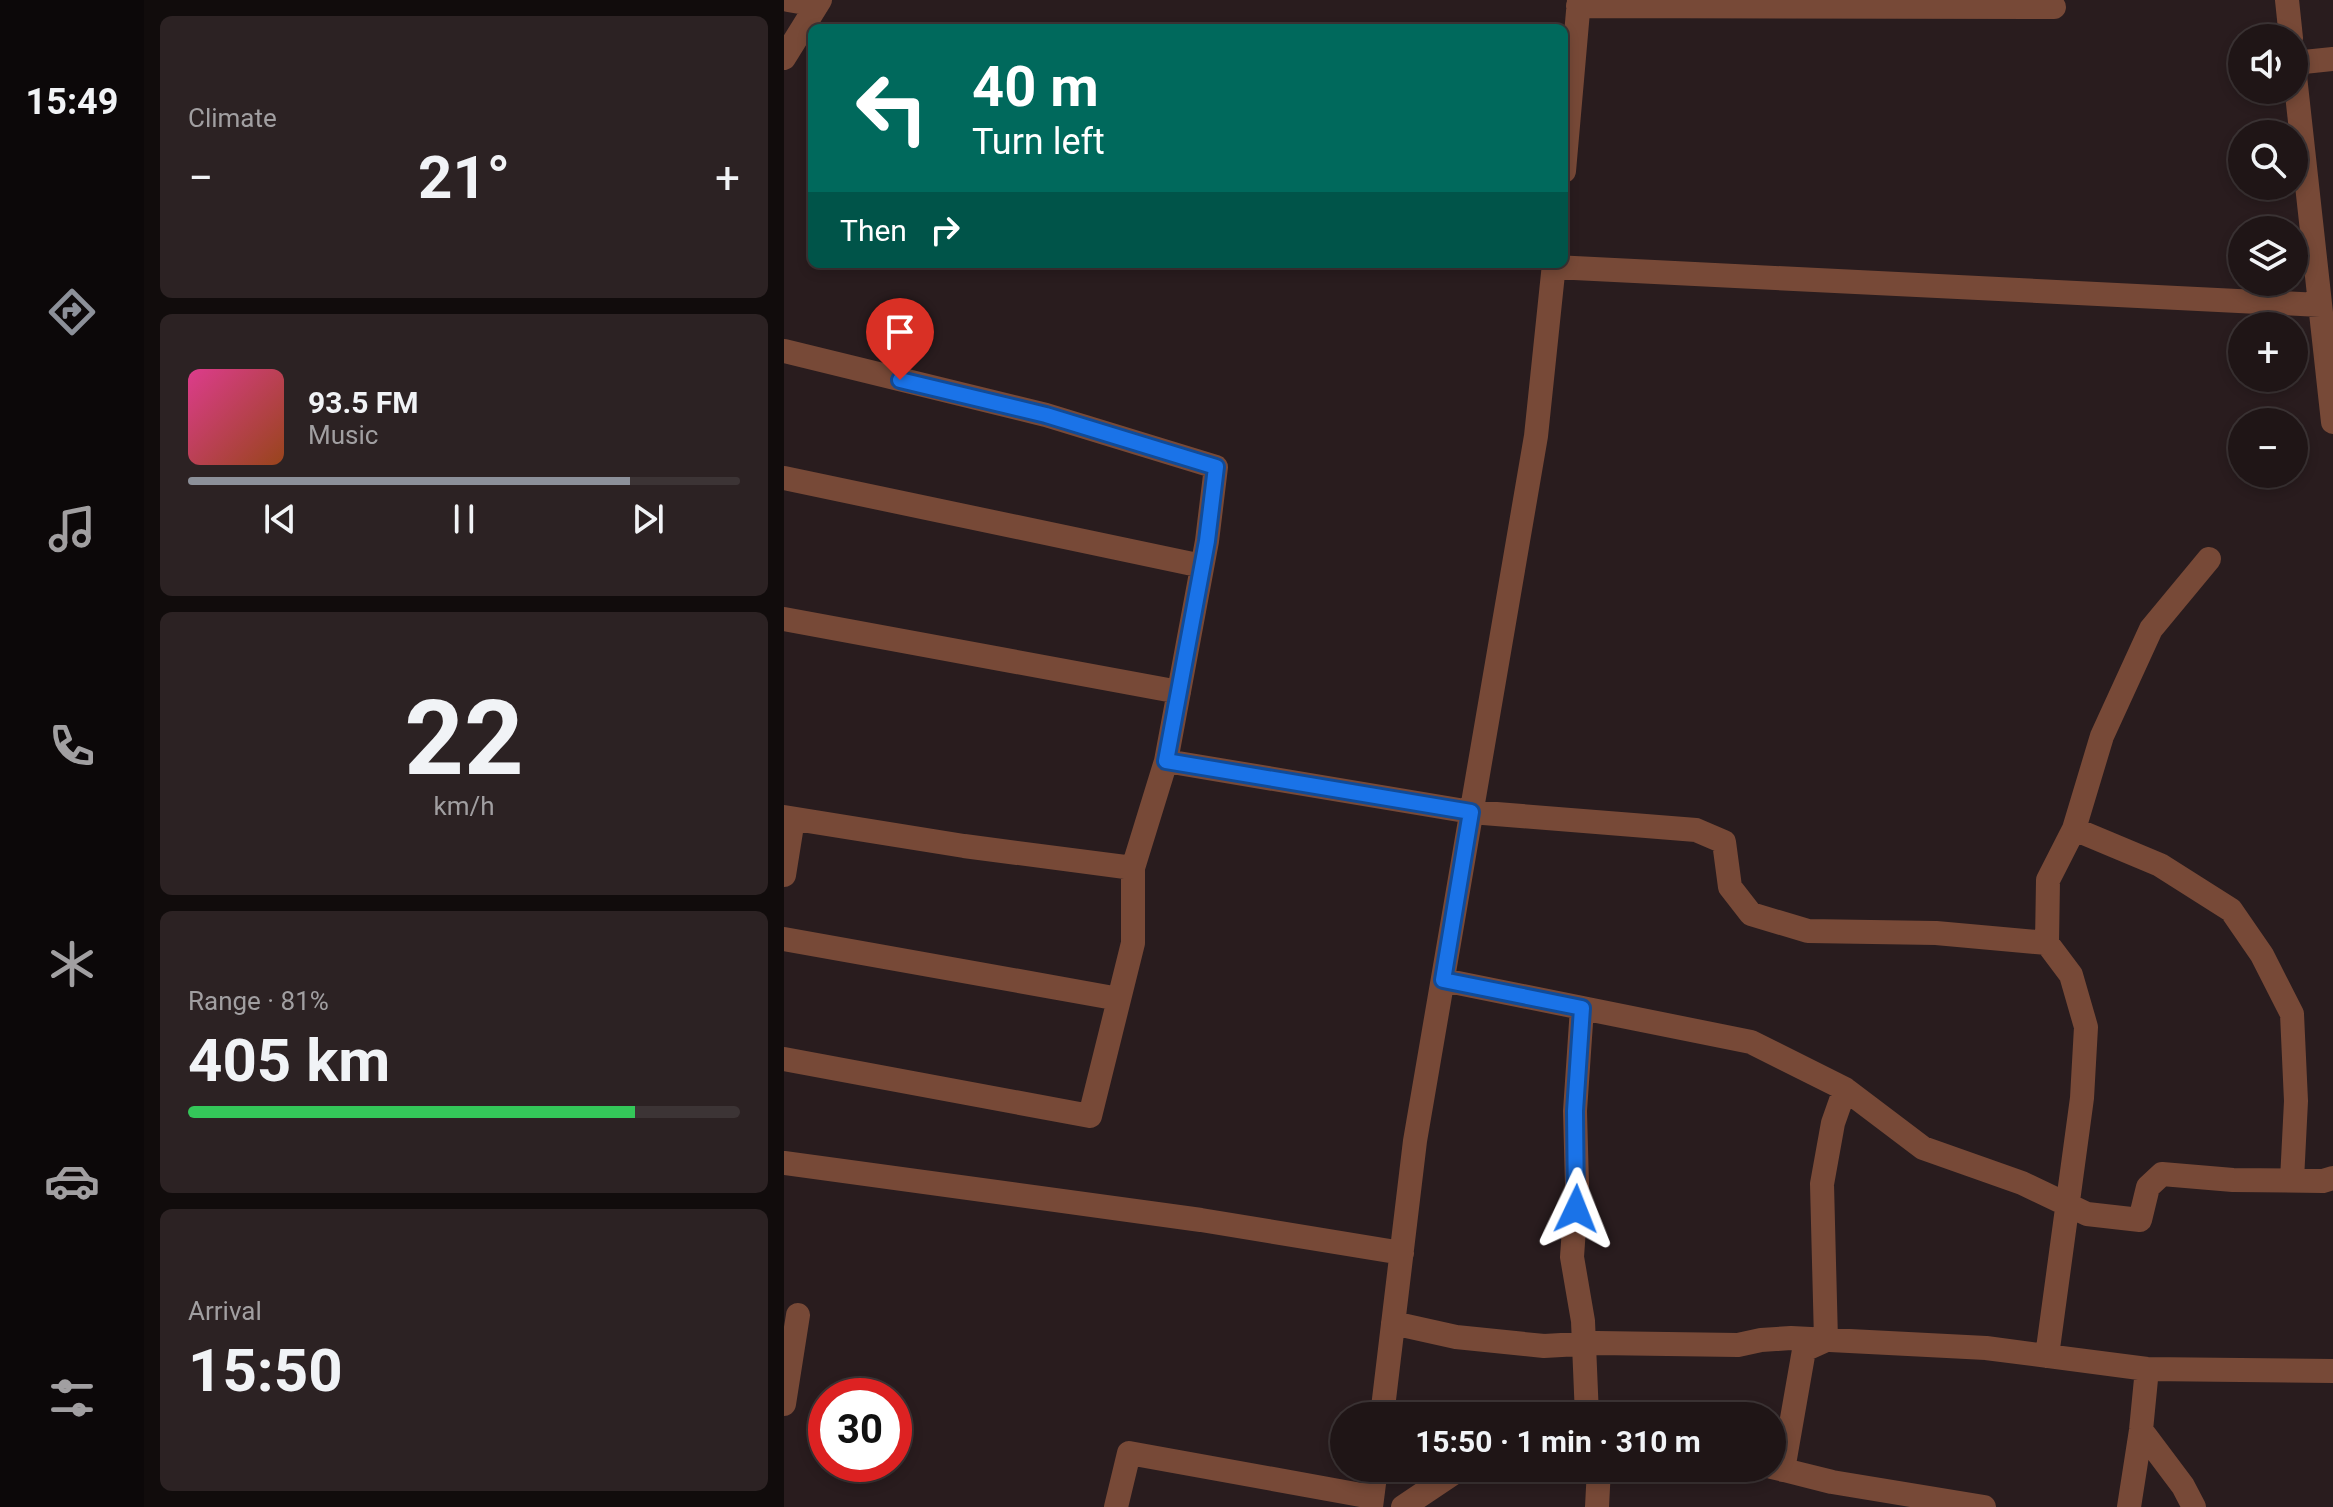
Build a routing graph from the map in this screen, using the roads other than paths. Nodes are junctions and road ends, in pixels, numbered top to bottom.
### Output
1 (788, 0) edge
2 (2287, 0) edge
3 (818, 2) edge
4 (1579, 3) edge
5 (2054, 7) dead end
6 (2290, 24) edge
7 (784, 58) edge
8 (2333, 59) edge
9 (2308, 63) edge
10 (2298, 104) edge
11 (1568, 126) edge
12 (1568, 267) edge
13 (1554, 268) edge
14 (2320, 305) junction
15 (784, 351) edge
16 (2333, 422) edge
17 (784, 478) edge
18 (2209, 559) dead end
19 (1202, 566) junction
20 (784, 619) edge
21 (1179, 692) junction
22 (1166, 761) junction
23 (1471, 812) junction
24 (789, 818) edge
25 (2074, 829) junction
26 (1133, 868) junction
27 (784, 875) edge
28 (784, 939) edge
29 (2047, 943) junction
30 (1443, 980) junction
31 (1119, 999) junction
32 (1582, 1008) junction
33 (784, 1059) edge
34 (1845, 1089) junction
35 (784, 1163) edge
36 (2333, 1178) edge
37 (2292, 1180) junction
38 (2066, 1204) junction
39 (1402, 1253) junction
40 (798, 1315) dead end
41 (1393, 1323) junction
42 (1826, 1340) junction
43 (1584, 1344) junction
44 (2047, 1356) junction
45 (2147, 1369) junction
46 (2333, 1371) edge
47 (1384, 1402) edge
48 (1586, 1402) edge
49 (784, 1404) edge
50 (1786, 1429) edge
51 (2141, 1430) junction
52 (1786, 1470) edge
53 (1374, 1482) edge
54 (1440, 1482) edge
55 (1598, 1482) edge
56 (1832, 1482) junction
57 (1372, 1502) edge
58 (1116, 1507) edge
59 (1403, 1507) edge
60 (1597, 1507) edge
61 (1833, 1507) edge
62 (1984, 1507) edge
63 (2129, 1507) edge
64 (2194, 1507) edge

1 - 3 street
2 - 6 street
3 - 7 street
4 - 5 street
4 - 11 street
8 - 9 street
10 - 14 street
12 - 14 street
13 - 23 street
14 - 16 street
15 - 19 street
17 - 19 street
18 - 25 street
19 - 21 street
20 - 21 street
21 - 22 street
22 - 23 street
22 - 26 street
23 - 29 street
23 - 30 street
24 - 26 street
24 - 27 street
25 - 29 street
25 - 37 street
26 - 31 street
28 - 31 street
29 - 38 street
30 - 32 street
30 - 39 street
31 - 33 street
32 - 34 street
32 - 43 street
34 - 38 street
34 - 42 street
35 - 39 street
36 - 37 street
37 - 38 street
38 - 44 street
39 - 41 street
40 - 49 street
41 - 43 street
41 - 47 street
42 - 43 street
42 - 44 street
42 - 50 street
43 - 48 street
44 - 45 street
45 - 46 street
45 - 51 street
51 - 63 street
51 - 64 street
52 - 56 street
53 - 57 street
54 - 59 street
55 - 60 street
56 - 61 street
56 - 62 street
57 - 58 street

